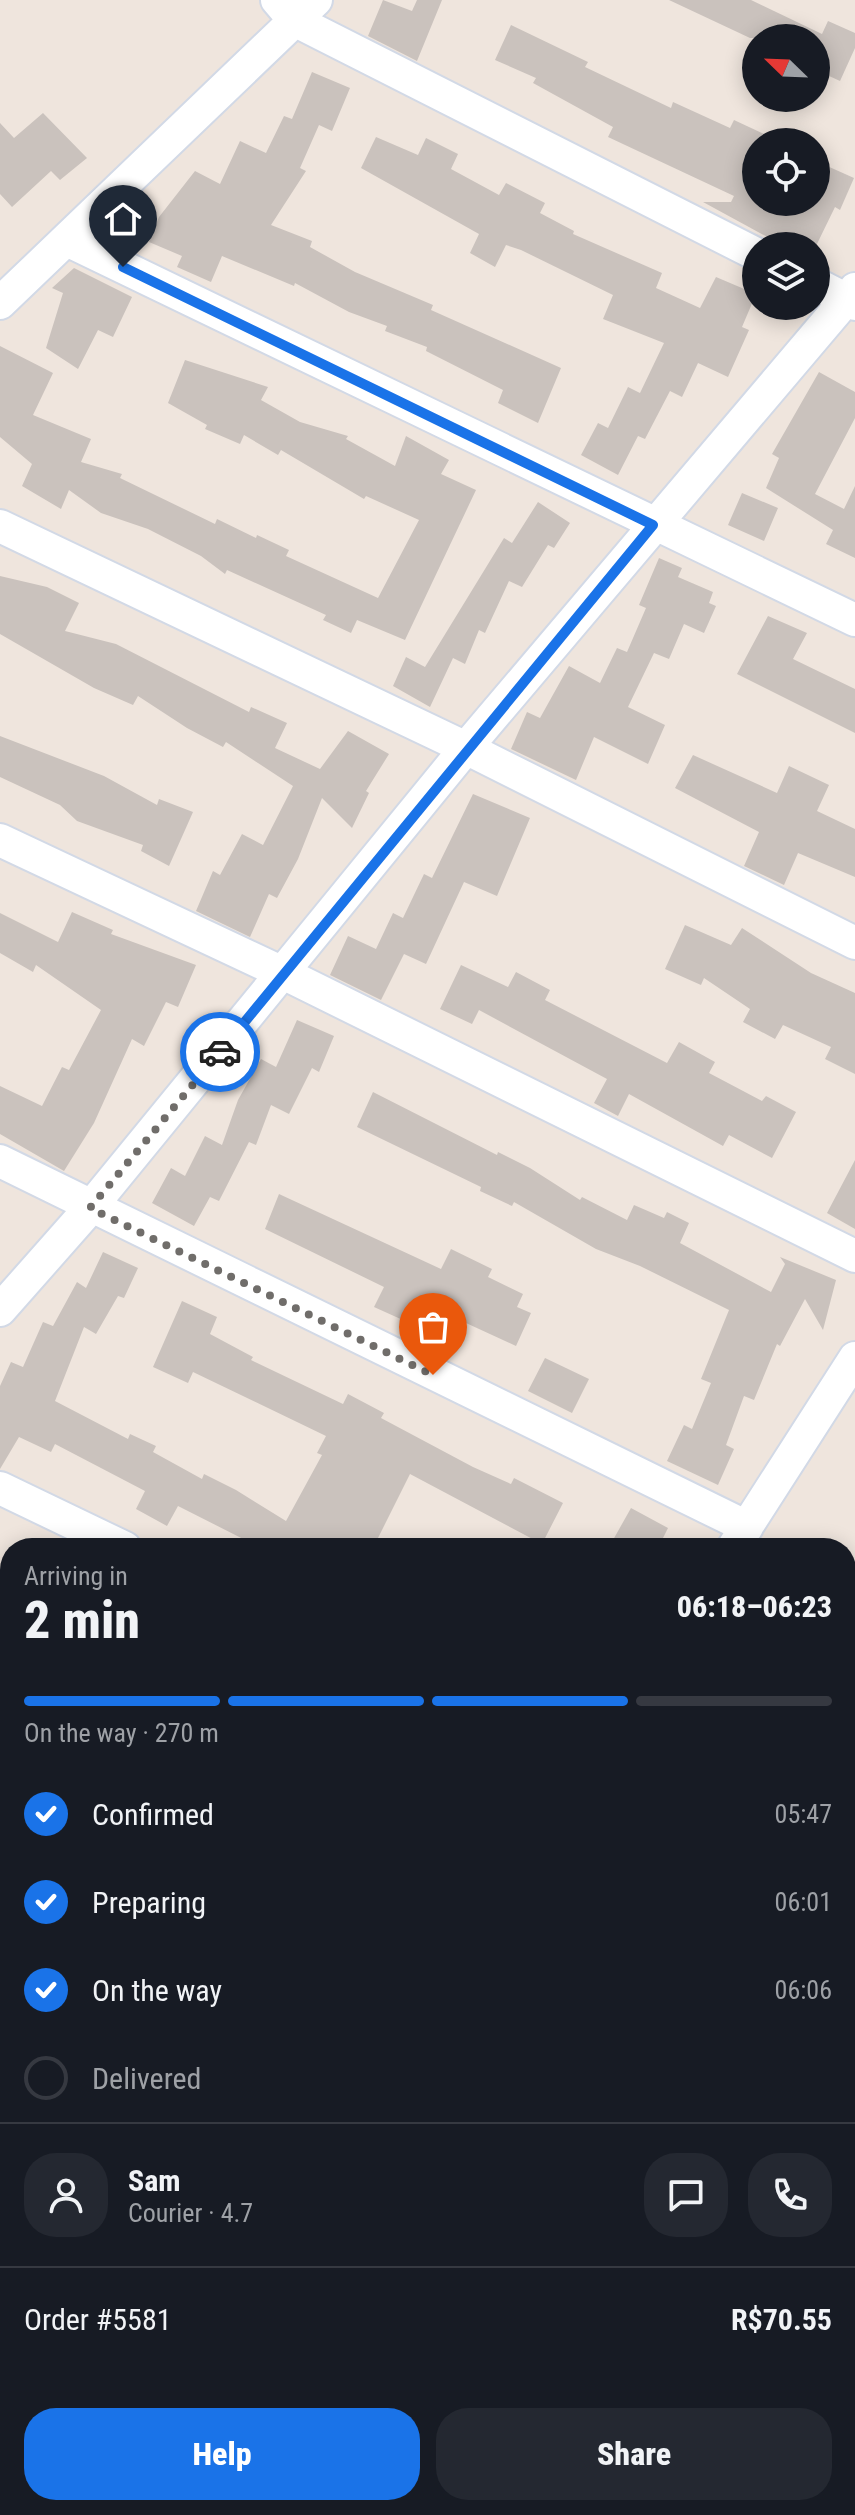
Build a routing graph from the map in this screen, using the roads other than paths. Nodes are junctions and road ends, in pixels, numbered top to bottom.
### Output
1 (296, 7) edge
2 (67, 240) junction
3 (742, 246) edge
4 (830, 289) edge
5 (852, 297) edge
6 (0, 303) edge
7 (653, 525) junction
8 (0, 526) edge
9 (855, 620) edge
10 (466, 748) junction
11 (0, 840) edge
12 (855, 943) edge
13 (285, 974) junction
14 (0, 1161) edge
15 (90, 1208) junction
16 (855, 1256) edge
17 (0, 1310) edge
18 (855, 1358) edge
19 (0, 1488) edge
20 (104, 1538) edge
21 (740, 1538) edge

1 - 2 street
1 - 3 street
2 - 6 street
2 - 7 street
4 - 5 street
5 - 7 street
7 - 9 street
7 - 10 street
8 - 10 street
10 - 12 street
10 - 13 street
11 - 13 street
13 - 15 street
13 - 16 street
14 - 15 street
15 - 17 street
15 - 21 street
18 - 21 street
19 - 20 street

